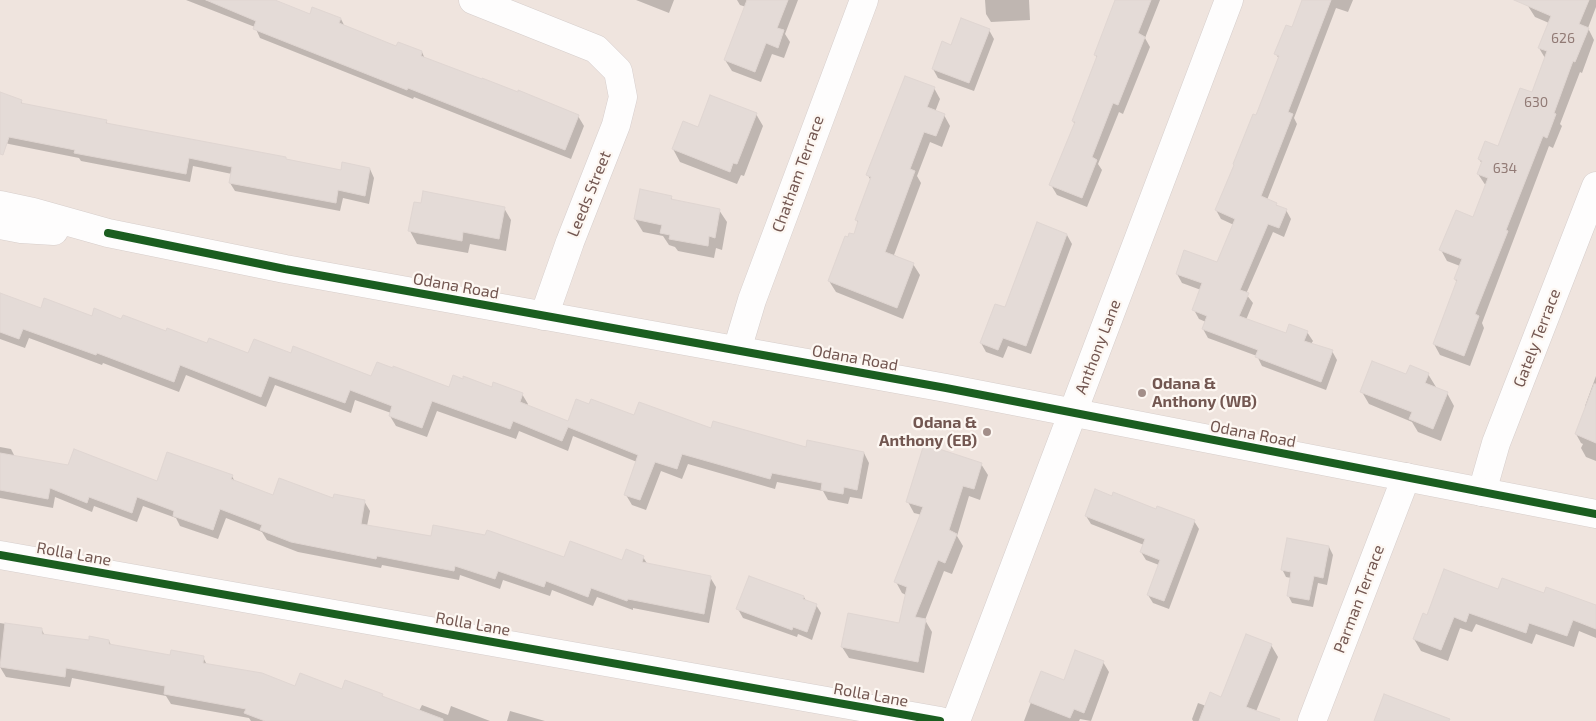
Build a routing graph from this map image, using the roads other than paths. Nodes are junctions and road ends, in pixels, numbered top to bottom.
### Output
1 (473, 0) edge
2 (864, 0) edge
3 (1230, 0) edge
4 (1596, 186) edge
5 (0, 205) edge
6 (0, 225) edge
7 (108, 233) junction
8 (544, 316) junction
9 (737, 350) junction
10 (1073, 414) junction
11 (1406, 477) junction
12 (1482, 492) junction
13 (1596, 514) edge
14 (0, 554) edge
15 (940, 721) edge
16 (956, 721) edge
17 (1312, 721) edge

1 - 8 street, Leeds Street
2 - 9 street, Chatham Terrace
3 - 10 street, Anthony Lane
4 - 12 street, Gately Terrace
5 - 7 street, Odana Road
6 - 7 street, Odana Road
7 - 8 street, Odana Road
8 - 9 street, Odana Road
9 - 10 street, Odana Road
10 - 11 street, Odana Road
10 - 16 street, Anthony Lane
11 - 12 street, Odana Road
11 - 17 street, Parman Terrace
12 - 13 street, Odana Road
14 - 15 street, Rolla Lane

